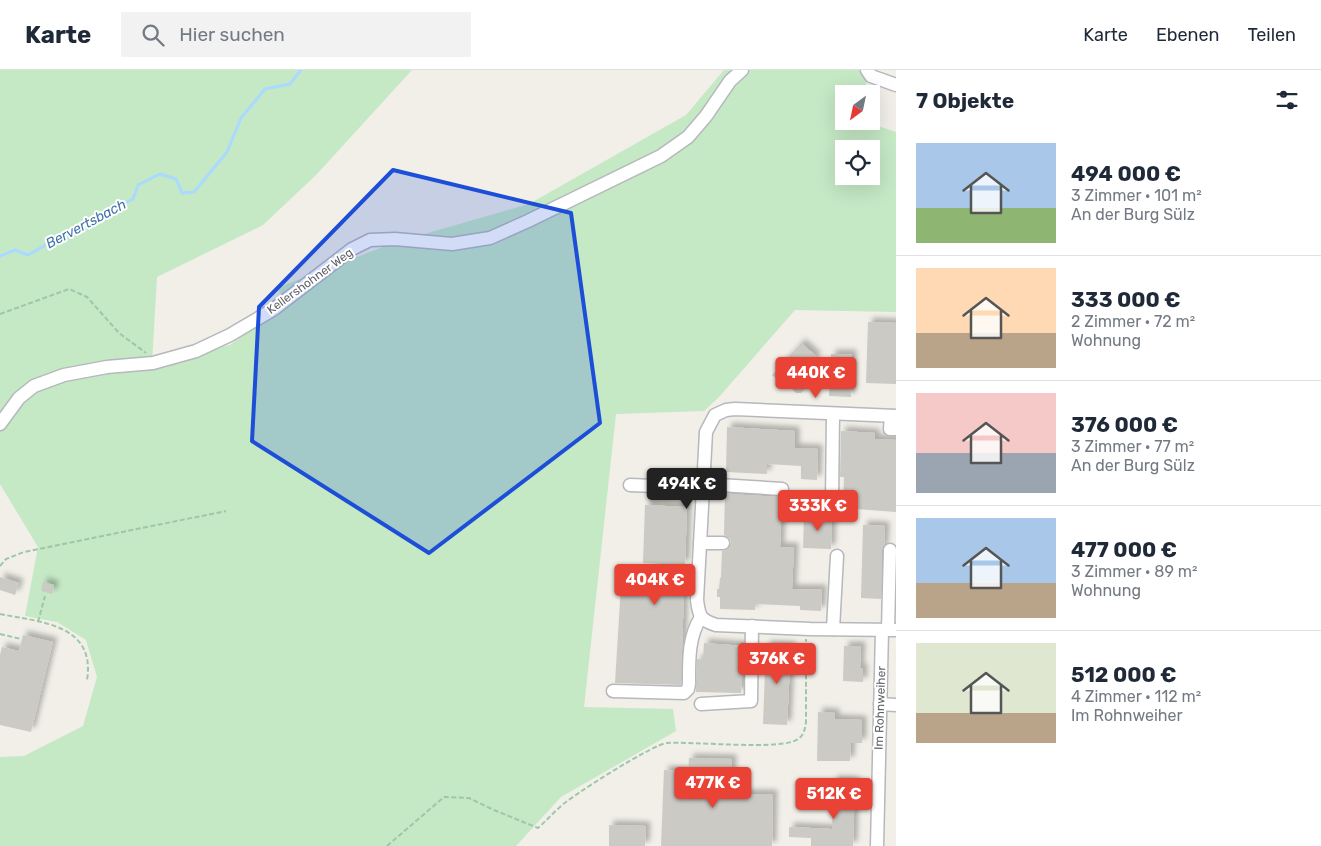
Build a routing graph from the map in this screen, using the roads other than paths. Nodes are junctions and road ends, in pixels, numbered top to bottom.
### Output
1 (742, 70) edge
2 (866, 70) edge
3 (896, 85) edge
4 (833, 414) junction
5 (894, 416) edge
6 (0, 424) edge
7 (896, 429) edge
8 (630, 485) dead end
9 (702, 486) junction
10 (782, 489) dead end
11 (832, 501) dead end
12 (700, 543) junction
13 (723, 543) dead end
14 (890, 550) dead end
15 (837, 556) dead end
16 (701, 617) junction
17 (752, 626) junction
18 (833, 629) junction
19 (889, 630) edge
20 (613, 691) dead end
21 (701, 704) dead end
22 (880, 704) junction
23 (896, 705) edge
24 (877, 846) edge

1 - 6 street, Kellershohner Weg
2 - 3 street
4 - 5 street
4 - 9 street
4 - 11 street
5 - 7 street
8 - 9 street
9 - 10 street
9 - 12 street
12 - 13 street
12 - 16 street
14 - 19 street, Im Rohnweiher
15 - 18 street
16 - 17 street
16 - 20 street
17 - 18 street
17 - 21 street
18 - 19 street
19 - 22 street, Im Rohnweiher
22 - 23 street
22 - 24 street, Im Rohnweiher

